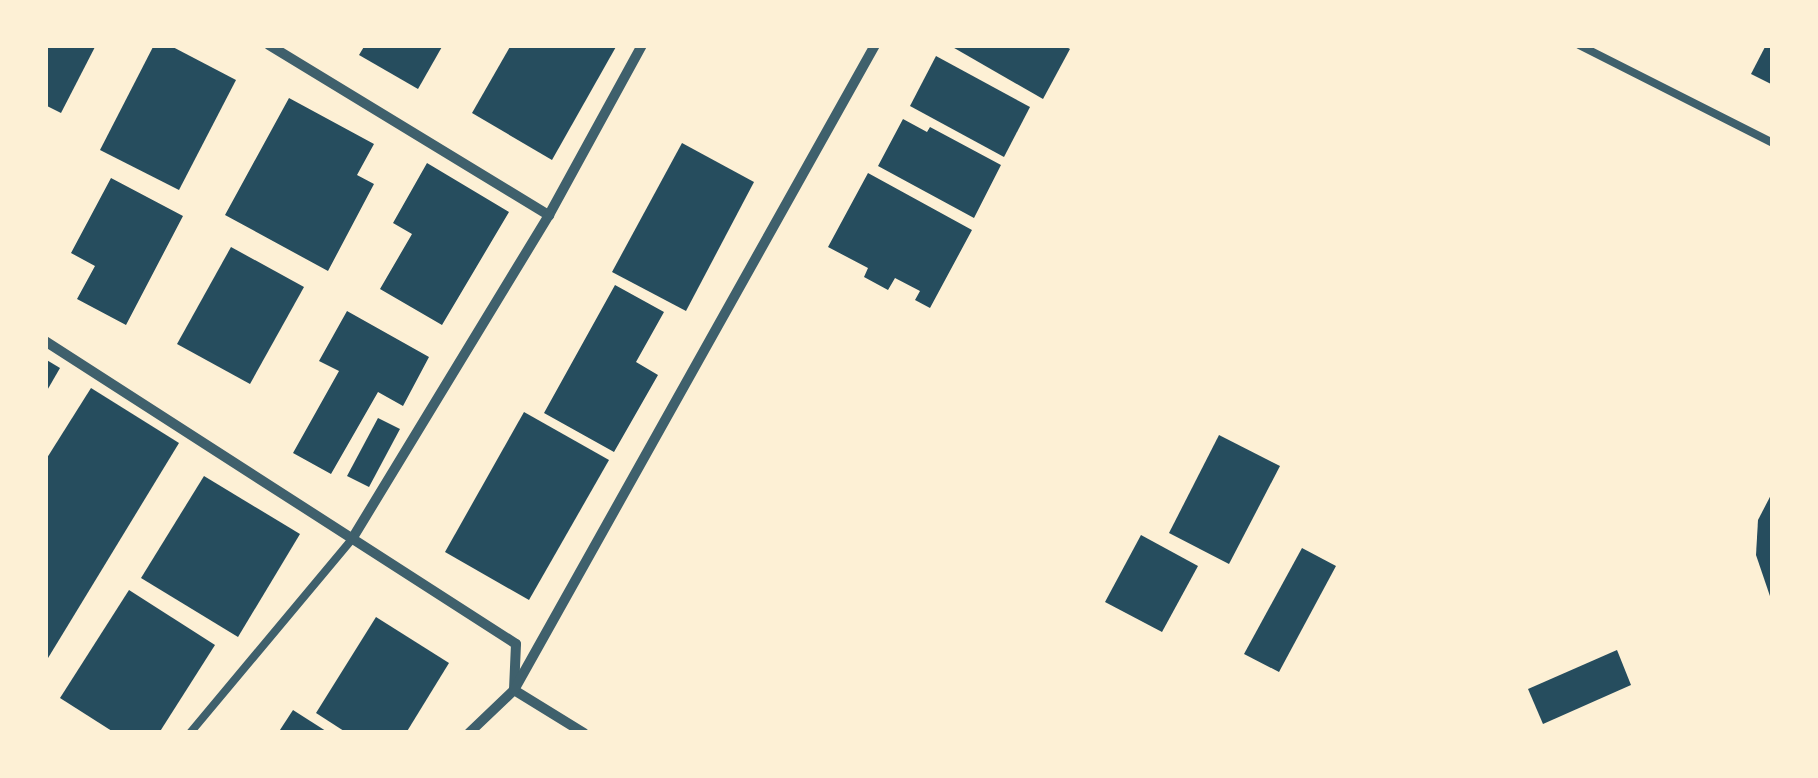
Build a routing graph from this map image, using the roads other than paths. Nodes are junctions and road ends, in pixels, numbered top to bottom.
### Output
1 (269, 45) edge
2 (642, 45) edge
3 (875, 45) edge
4 (1579, 45) edge
5 (1773, 143) edge
6 (549, 214) junction
7 (45, 341) edge
8 (352, 538) junction
9 (514, 690) junction
10 (190, 733) edge
11 (469, 733) edge
12 (584, 733) edge

1 - 6 street
2 - 6 street
3 - 9 street
4 - 5 lane
6 - 8 street
7 - 8 street
8 - 9 street
8 - 10 lane
9 - 11 street
9 - 12 street

